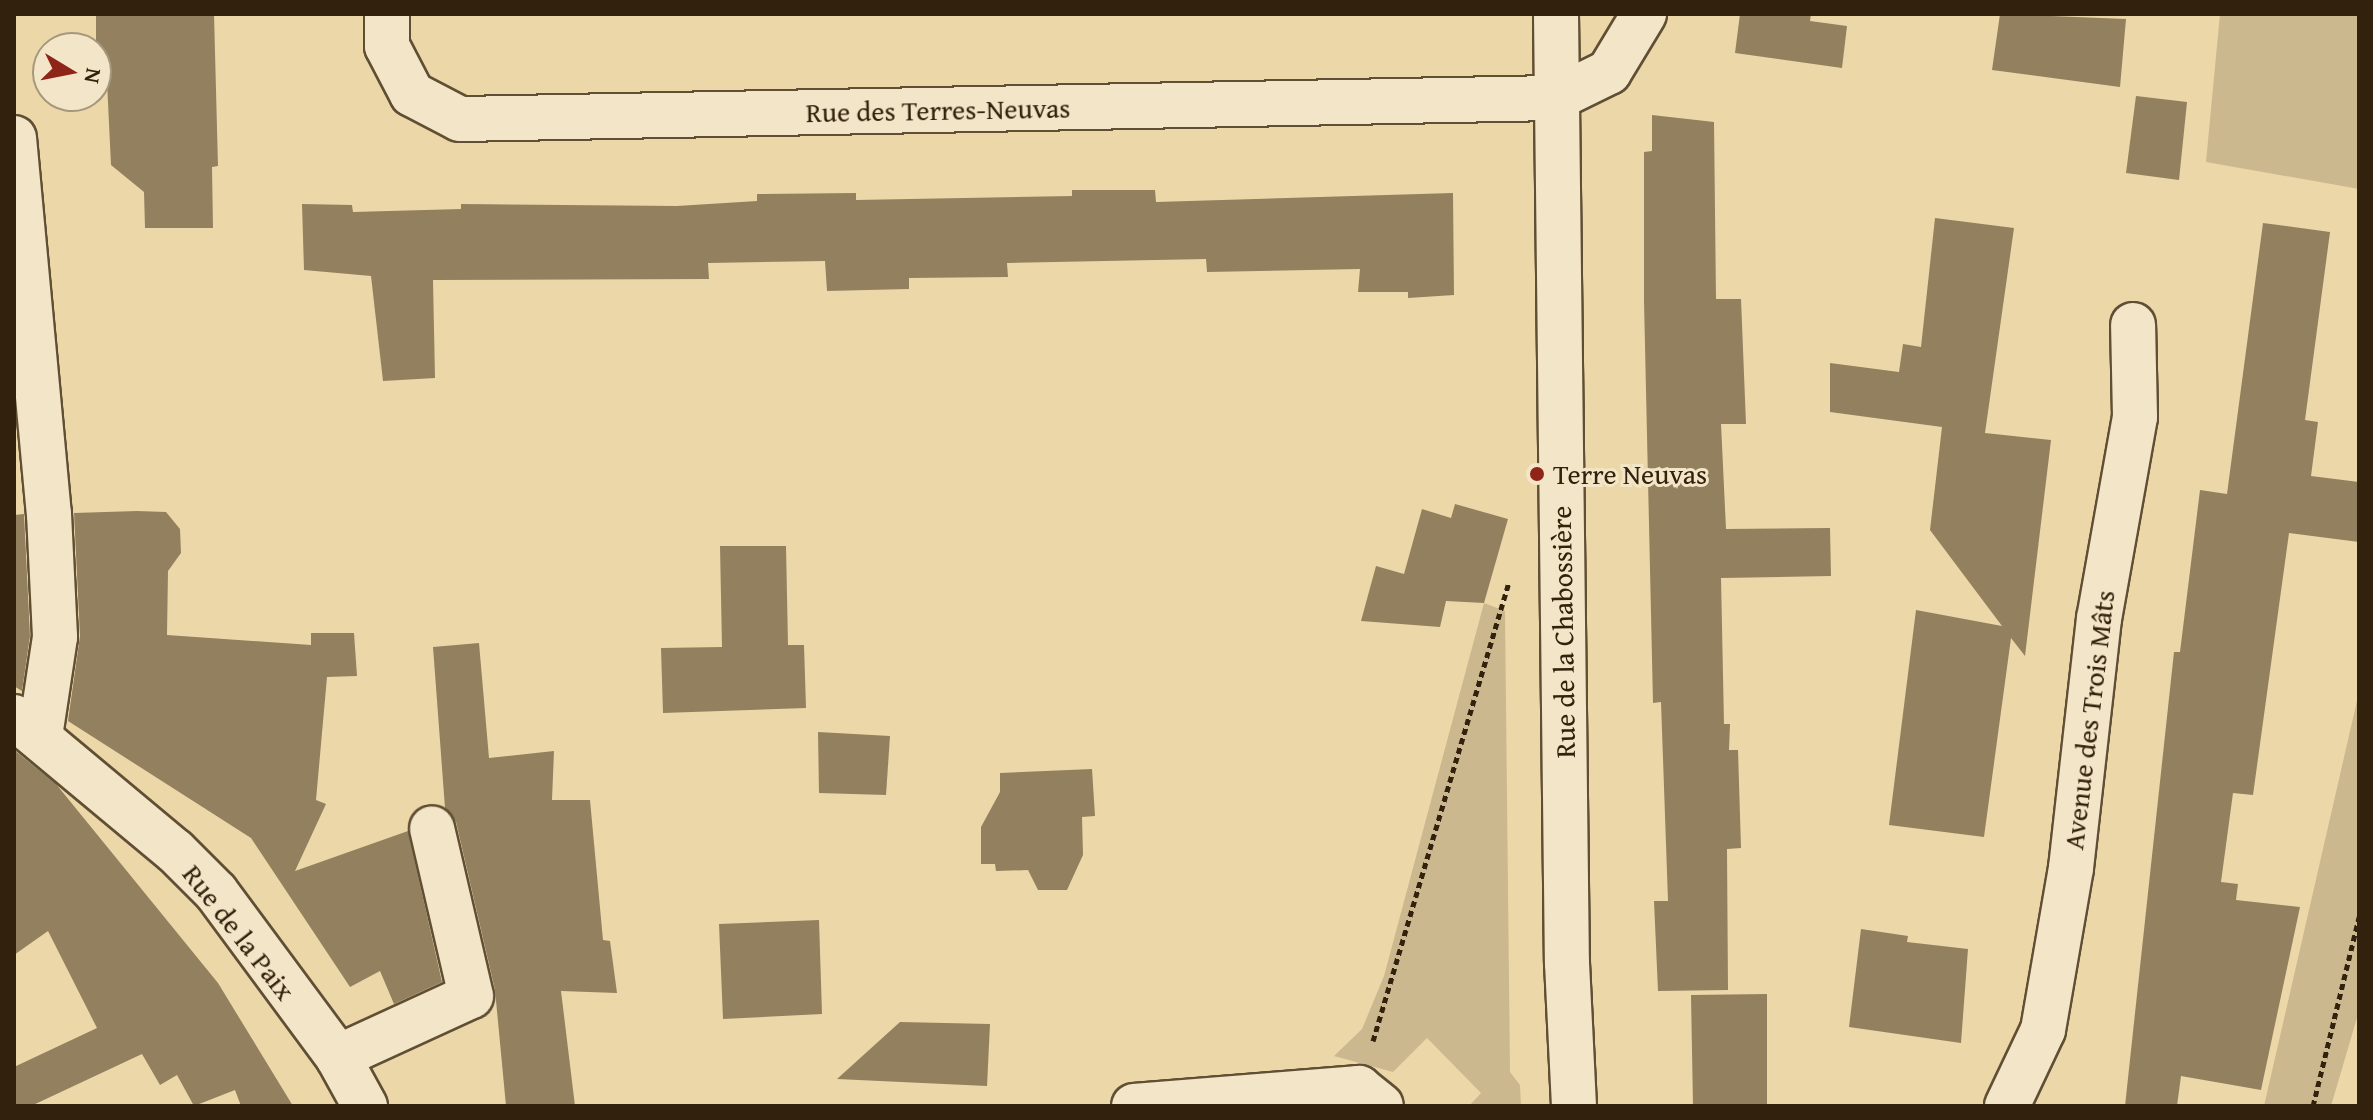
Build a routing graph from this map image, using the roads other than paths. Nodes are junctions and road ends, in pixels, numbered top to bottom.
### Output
1 (387, 14) edge
2 (1556, 14) edge
3 (1644, 14) edge
4 (1556, 98) junction
5 (14, 138) edge
6 (2133, 325) dead end
7 (27, 726) edge
8 (432, 828) dead end
9 (338, 1057) junction
10 (1370, 1097) edge
11 (365, 1106) edge
12 (1134, 1106) edge
13 (1574, 1106) edge
14 (2007, 1106) edge

1 - 4 street, Rue des Terres-Neuvas
2 - 4 street, Rue de la Chabossière
3 - 4 street
4 - 13 street, Rue de la Chabossière
5 - 7 street
6 - 14 street, Avenue des Trois Mâts
7 - 9 street, Rue de la Paix
8 - 9 street
9 - 11 street, Rue de la Paix
10 - 12 street

